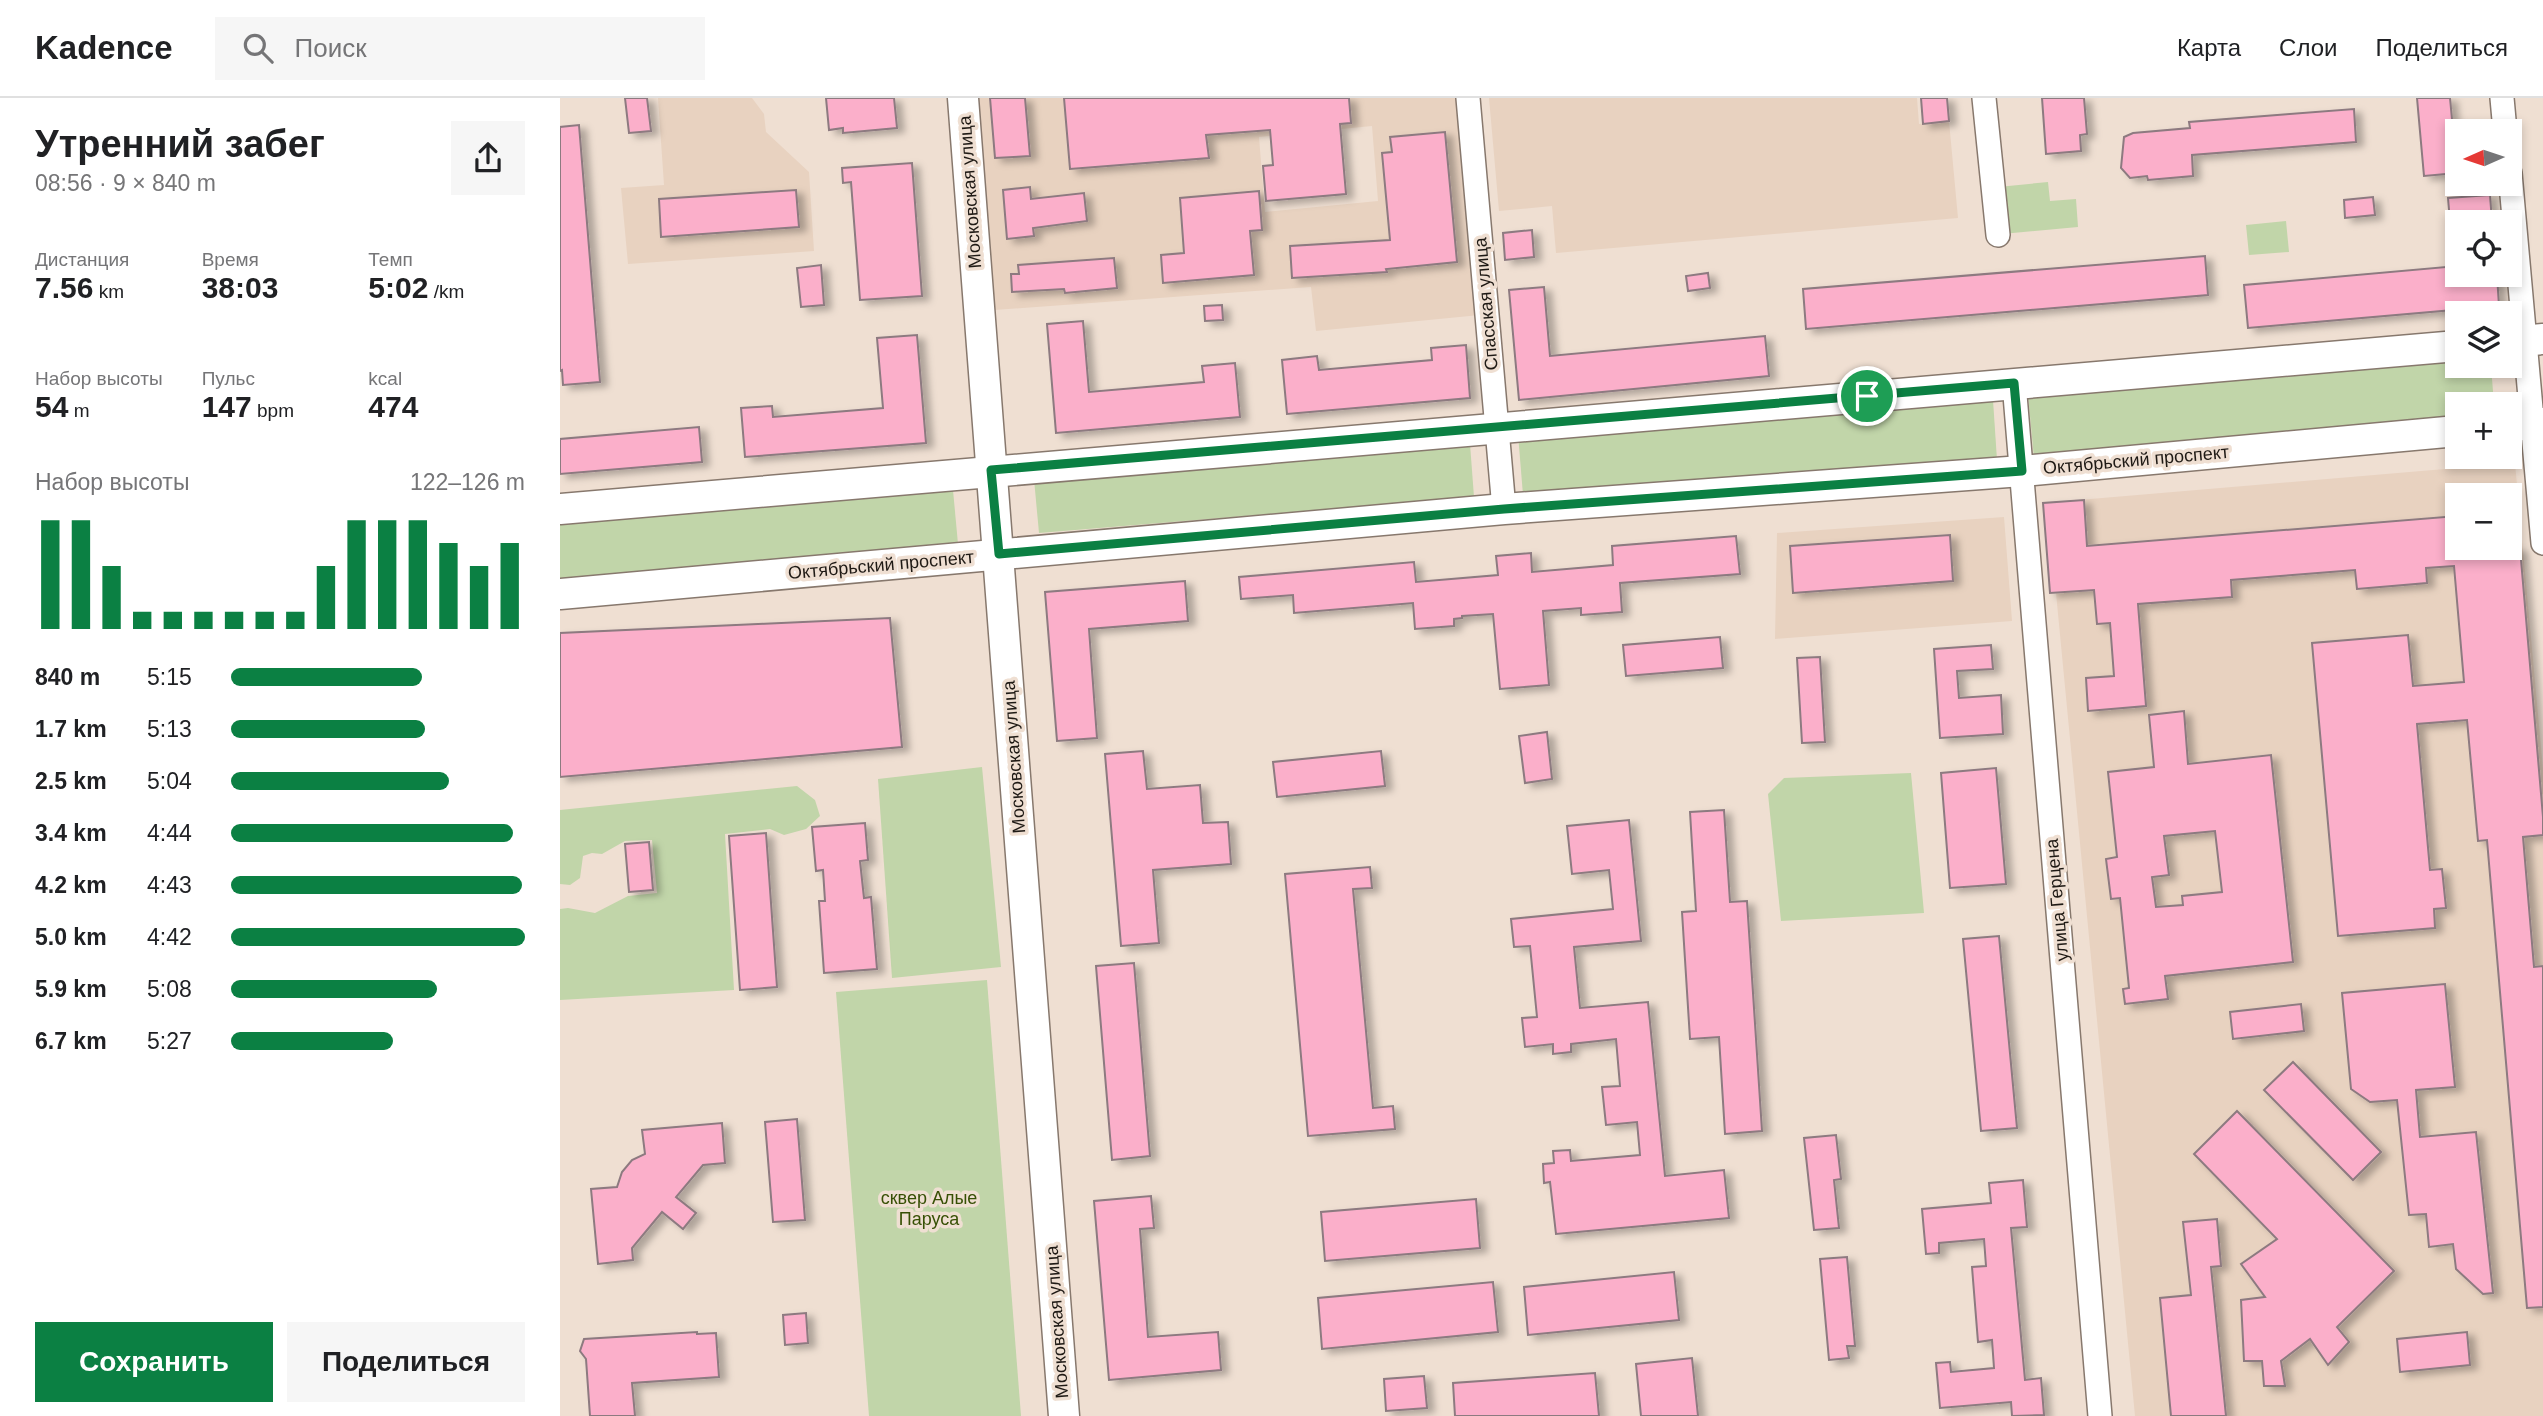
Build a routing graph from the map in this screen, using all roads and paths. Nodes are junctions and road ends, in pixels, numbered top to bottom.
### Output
1 (963, 98) edge
2 (1468, 98) edge
3 (1984, 98) edge
4 (2502, 98) edge
5 (2504, 119) edge
6 (2512, 196) edge
7 (1998, 235) dead end
8 (2526, 340) edge
9 (2445, 347) edge
10 (2014, 383) junction
11 (2528, 424) edge
12 (1497, 427) junction
13 (2445, 432) edge
14 (991, 470) junction
15 (2022, 471) junction
16 (560, 509) edge
17 (1504, 509) junction
18 (2543, 543) edge
19 (999, 554) junction
20 (560, 594) edge
21 (1064, 1416) edge
22 (2100, 1416) edge

1 - 14 main road, Московская улица
2 - 12 street, Спасская улица
3 - 7 street
4 - 5 street
6 - 8 street
8 - 11 street
9 - 10 main road
10 - 12 main road
10 - 15 street, улица Герцена
11 - 18 street
12 - 14 main road
12 - 17 street, Спасская улица
13 - 15 main road, Октябрьский проспект
14 - 16 main road
14 - 19 main road, Московская улица
15 - 17 main road, Октябрьский проспект
15 - 22 street, улица Герцена
17 - 19 main road, Октябрьский проспект
19 - 20 main road, Октябрьский проспект
19 - 21 main road, Московская улица

